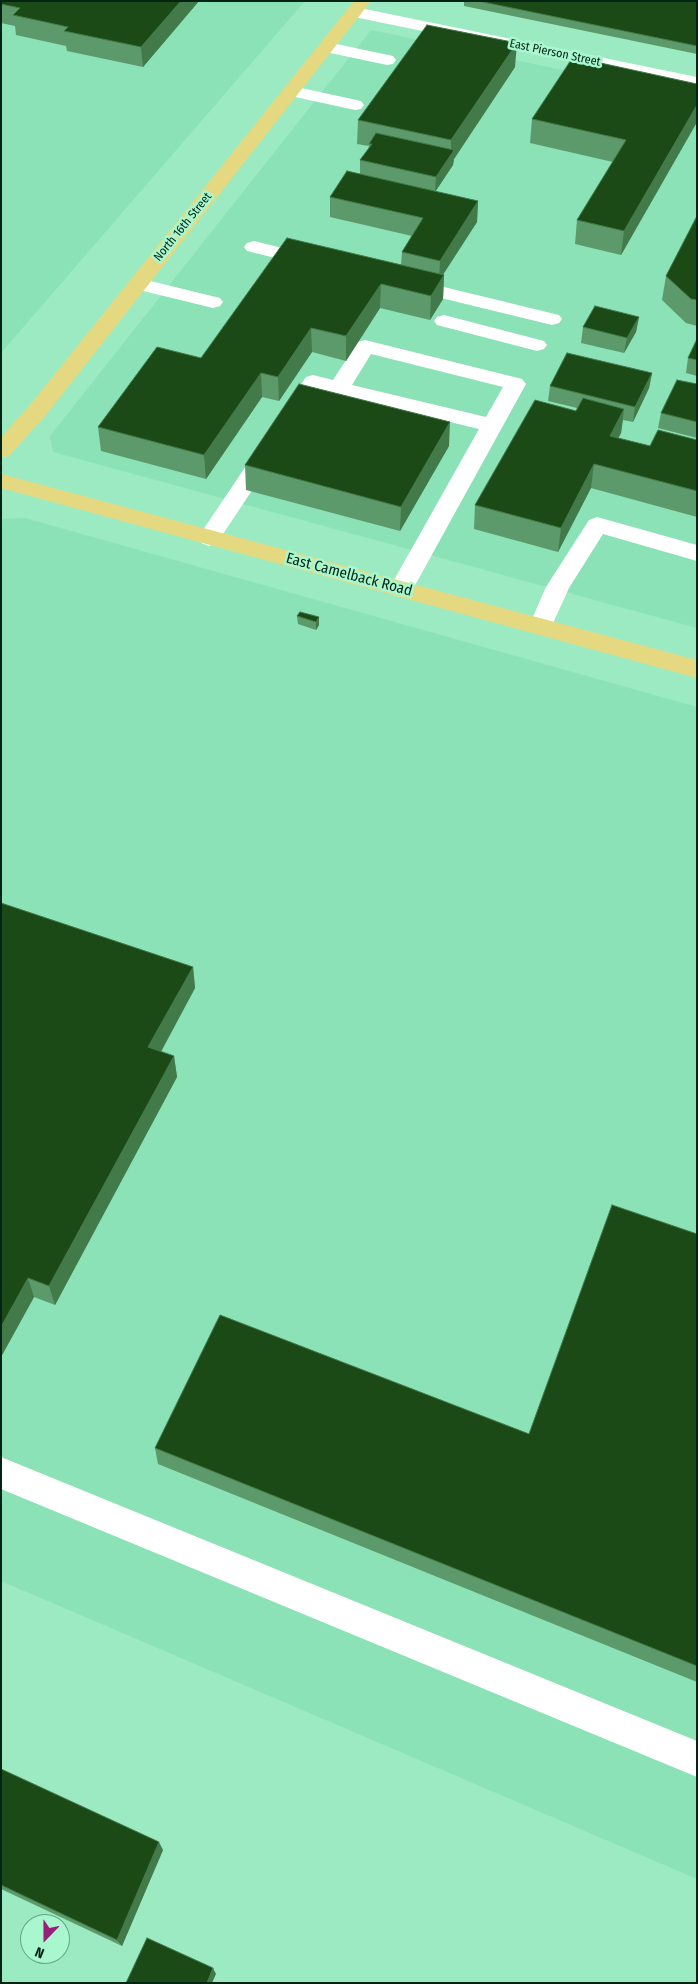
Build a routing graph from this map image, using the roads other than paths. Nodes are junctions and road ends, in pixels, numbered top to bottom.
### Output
1 (359, 7) edge
2 (326, 47) junction
3 (387, 60) dead end
4 (697, 82) edge
5 (292, 91) junction
6 (355, 105) dead end
7 (254, 247) dead end
8 (328, 265) edge
9 (392, 280) edge
10 (138, 284) junction
11 (213, 302) dead end
12 (552, 319) dead end
13 (444, 321) dead end
14 (537, 345) dead end
15 (339, 388) junction
16 (492, 425) junction
17 (1, 451) edge
18 (1, 481) edge
19 (209, 538) junction
20 (697, 553) edge
21 (401, 589) junction
22 (541, 626) junction
23 (697, 669) edge
24 (1, 1473) edge
25 (697, 1759) edge

1 - 2 main road, North 16th Street
1 - 4 street, East Pierson Street
2 - 3 street
2 - 5 main road, North 16th Street
5 - 6 street
5 - 10 main road, North 16th Street
7 - 8 street
9 - 12 street
10 - 11 street
10 - 17 main road, North 16th Street
13 - 14 street
15 - 16 street
15 - 16 street
15 - 19 street
16 - 21 street
18 - 19 main road, East Camelback Road
19 - 21 main road, East Camelback Road
20 - 22 street
21 - 22 main road, East Camelback Road
22 - 23 main road, East Camelback Road
24 - 25 street

